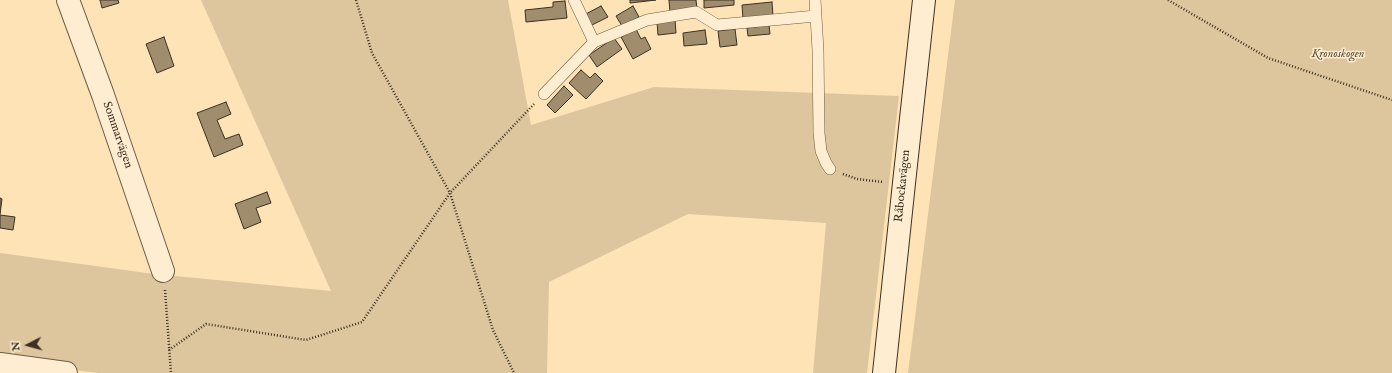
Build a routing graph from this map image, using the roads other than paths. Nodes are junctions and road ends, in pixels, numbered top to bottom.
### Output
1 (68, 0) edge
2 (574, 0) edge
3 (815, 0) edge
4 (924, 0) edge
5 (816, 16) junction
6 (594, 42) junction
7 (544, 94) road end
8 (830, 168) road end
9 (163, 271) road end
10 (0, 364) edge
11 (66, 373) edge
12 (884, 373) edge

1 - 9 street, Sommarvägen
2 - 6 lane
3 - 5 lane
4 - 12 street, Råbockavägen
5 - 6 lane
5 - 8 lane
6 - 7 lane
10 - 11 street

